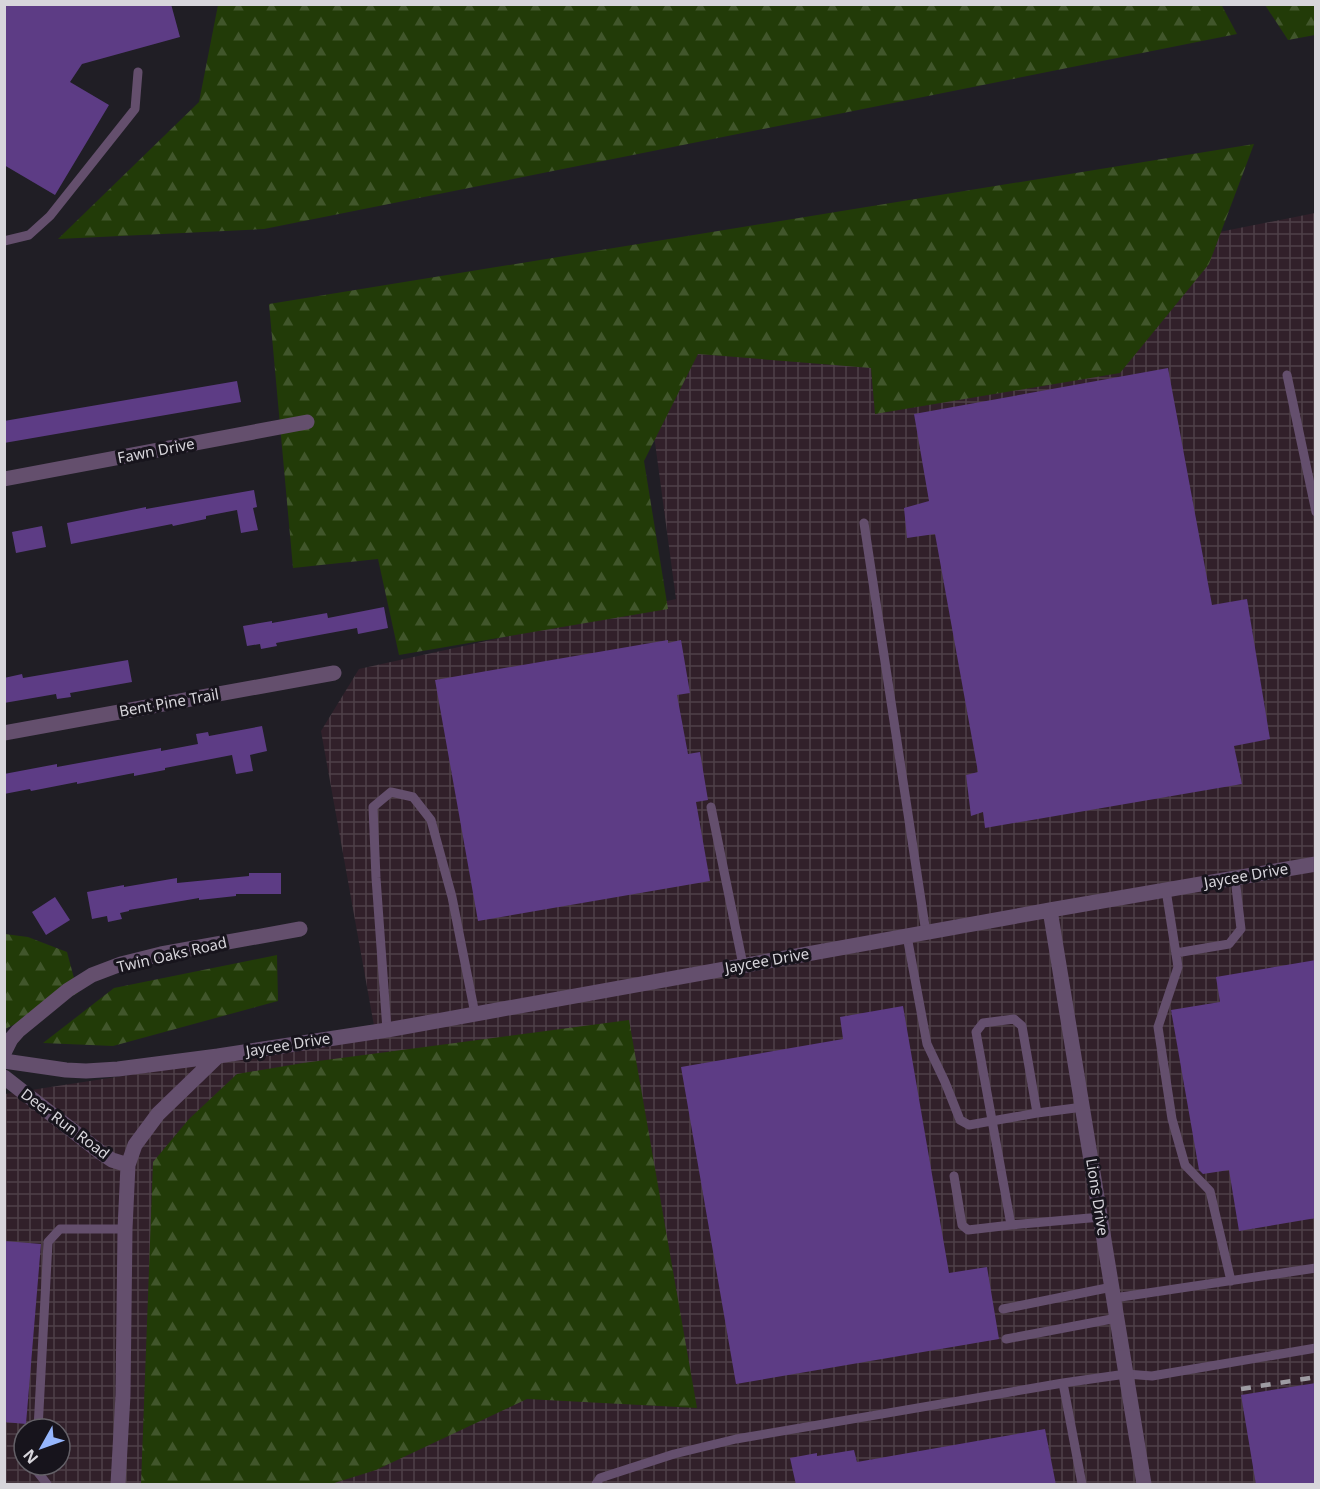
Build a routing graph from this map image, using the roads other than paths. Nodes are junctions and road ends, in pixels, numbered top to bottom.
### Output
1 (138, 72) dead end
2 (4, 241) edge
3 (1287, 375) dead end
4 (308, 422) dead end
5 (4, 479) edge
6 (1316, 512) edge
7 (864, 523) dead end
8 (334, 673) dead end
9 (4, 733) edge
10 (711, 807) dead end
11 (1316, 864) edge
12 (1235, 878) junction
13 (1166, 890) junction
14 (1050, 910) junction
15 (300, 929) dead end
16 (926, 933) junction
17 (907, 936) junction
18 (1176, 952) junction
19 (743, 965) junction
20 (475, 1014) junction
21 (387, 1030) junction
22 (4, 1053) edge
23 (218, 1056) junction
24 (4, 1061) edge
25 (4, 1077) edge
26 (1083, 1107) junction
27 (1037, 1113) junction
28 (992, 1121) junction
29 (128, 1165) junction
30 (954, 1176) dead end
31 (1101, 1216) junction
32 (1011, 1226) junction
33 (125, 1229) junction
34 (1316, 1268) edge
35 (1231, 1281) junction
36 (1113, 1292) junction
37 (1003, 1309) dead end
38 (1117, 1318) junction
39 (1006, 1339) dead end
40 (1316, 1348) edge
41 (1126, 1374) junction
42 (1063, 1383) junction
43 (39, 1417) edge
44 (117, 1485) edge
45 (596, 1485) edge
46 (1082, 1485) edge
47 (1144, 1485) edge

1 - 2 lane
3 - 6 lane
4 - 5 street, Fawn Drive
7 - 16 lane
8 - 9 street, Bent Pine Trail
10 - 19 lane
11 - 12 street, Jaycee Drive
12 - 13 street, Jaycee Drive
12 - 18 lane
13 - 14 street, Jaycee Drive
13 - 18 lane
14 - 16 street, Jaycee Drive
14 - 26 street, Lions Drive
15 - 22 street, Twin Oaks Road
16 - 17 street, Jaycee Drive
17 - 19 street, Jaycee Drive
17 - 28 lane
18 - 35 lane
19 - 20 street, Jaycee Drive
20 - 21 street, Jaycee Drive
20 - 21 lane
21 - 23 street, Jaycee Drive
23 - 24 street, Jaycee Drive
23 - 29 street
25 - 29 street, Deer Run Road
26 - 27 lane
26 - 31 street, Lions Drive
27 - 28 lane
27 - 28 lane
28 - 32 lane
29 - 33 street
30 - 32 lane
31 - 32 lane
31 - 36 street, Lions Drive
33 - 43 lane
33 - 44 street
34 - 35 lane
35 - 36 lane
36 - 37 lane
36 - 38 street, Lions Drive
38 - 39 lane
38 - 41 street, Lions Drive
40 - 41 lane
41 - 42 lane
41 - 47 street, Lions Drive
42 - 45 lane
42 - 46 lane

